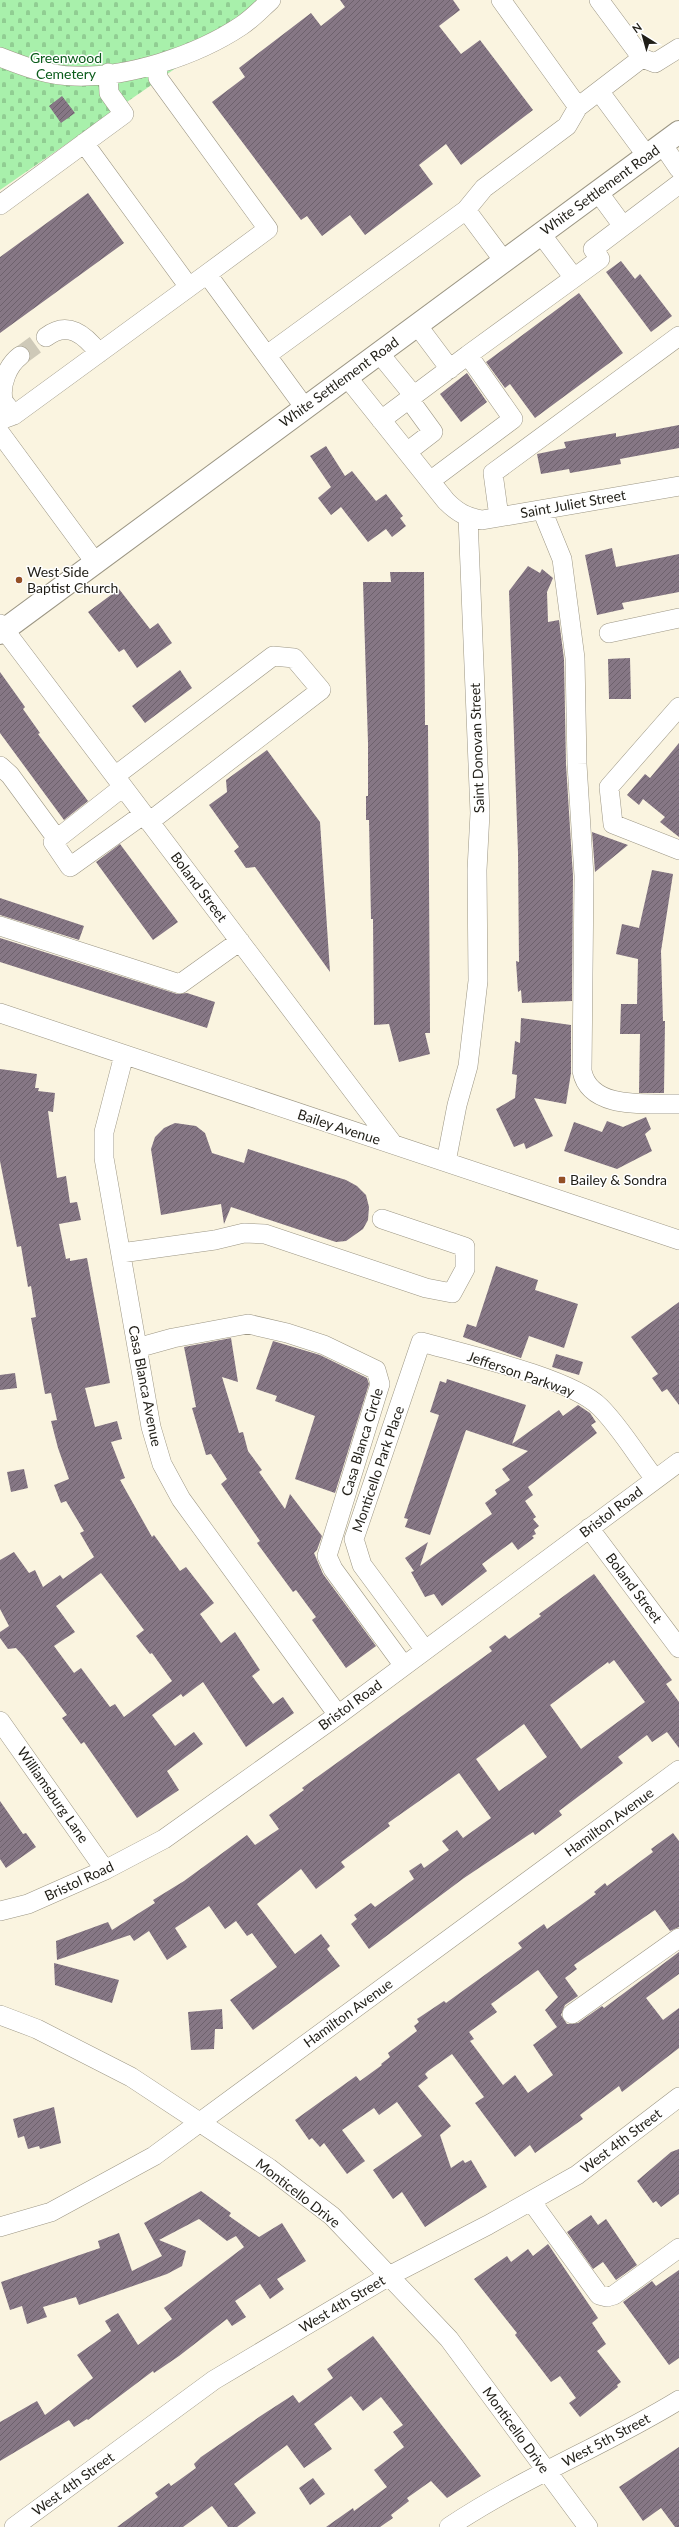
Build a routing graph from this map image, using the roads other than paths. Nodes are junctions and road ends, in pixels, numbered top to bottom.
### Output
1 (271, 0) edge
2 (501, 0) edge
3 (599, 0) edge
4 (679, 48) edge
5 (0, 57) edge
6 (642, 58) junction
7 (157, 64) junction
8 (108, 73) junction
9 (598, 92) junction
10 (578, 107) junction
11 (679, 132) edge
12 (84, 143) junction
13 (654, 150) junction
14 (679, 169) edge
15 (679, 184) edge
16 (598, 192) junction
17 (0, 205) edge
18 (466, 210) junction
19 (623, 226) junction
20 (541, 234) junction
21 (504, 261) junction
22 (207, 274) junction
23 (574, 278) junction
24 (189, 287) junction
25 (417, 325) junction
26 (679, 336) edge
27 (46, 337) tunnel mouth
28 (99, 353) junction
29 (379, 353) junction
30 (267, 355) junction
31 (20, 356) tunnel mouth
32 (468, 356) junction
33 (450, 369) junction
34 (347, 377) junction
35 (411, 398) junction
36 (305, 408) junction
37 (7, 417) edge
38 (382, 420) junction
39 (0, 433) edge
40 (407, 452) junction
41 (430, 481) junction
42 (679, 486) edge
43 (542, 510) junction
44 (468, 517) junction
45 (499, 517) junction
46 (95, 562) junction
47 (679, 618) edge
48 (2, 629) edge
49 (609, 633) dead end
50 (679, 707) edge
51 (0, 766) edge
52 (119, 782) junction
53 (146, 818) junction
54 (57, 839) junction
55 (679, 850) edge
56 (0, 926) edge
57 (240, 941) junction
58 (0, 1013) edge
59 (124, 1055) junction
60 (673, 1104) edge
61 (393, 1144) junction
62 (446, 1162) junction
63 (382, 1219) dead end
64 (678, 1234) edge
65 (121, 1253) junction
66 (421, 1342) joint
67 (137, 1348) junction
68 (679, 1462) edge
69 (655, 1479) junction
70 (589, 1528) junction
71 (673, 1626) edge
72 (679, 1648) edge
73 (425, 1650) junction
74 (404, 1666) junction
75 (338, 1715) junction
76 (0, 1721) edge
77 (679, 1770) edge
78 (105, 1870) junction
79 (0, 1910) edge
80 (679, 1938) edge
81 (572, 2014) dead end
82 (0, 2015) edge
83 (679, 2097) edge
84 (200, 2122) junction
85 (531, 2201) junction
86 (0, 2227) edge
87 (679, 2248) edge
88 (389, 2276) junction
89 (679, 2400) edge
90 (547, 2471) junction
91 (17, 2525) edge
92 (0, 2527) edge
93 (449, 2527) edge
94 (588, 2527) edge

1 - 7 street
2 - 10 street
3 - 6 street
4 - 6 street
5 - 8 street
6 - 9 street
7 - 8 street
7 - 22 street
8 - 12 street
9 - 10 street
9 - 13 street
10 - 18 street
11 - 13 main road, White Settlement Road
12 - 17 street
12 - 24 street
13 - 14 street
13 - 16 main road, White Settlement Road
15 - 19 street
16 - 19 street
16 - 20 main road, White Settlement Road
18 - 21 street
18 - 30 street
19 - 23 street
20 - 21 main road, White Settlement Road
20 - 23 street
21 - 25 main road, White Settlement Road
22 - 24 street
22 - 30 street
23 - 32 street
24 - 28 street
25 - 29 main road, White Settlement Road
25 - 33 street
26 - 45 street
27 - 28 street
28 - 37 street
29 - 34 main road, White Settlement Road
29 - 35 street
30 - 36 street
31 - 37 street
32 - 33 street
32 - 41 street
33 - 35 street
34 - 36 main road, White Settlement Road
34 - 38 street
35 - 38 street
35 - 40 street
36 - 46 main road, White Settlement Road
38 - 40 street
39 - 46 street
40 - 41 street
41 - 44 street
42 - 43 street, Saint Juliet Street
43 - 45 street, Saint Juliet Street
43 - 60 street
44 - 45 street, Saint Juliet Street
44 - 62 street, Saint Donovan Street
46 - 48 main road, White Settlement Road
47 - 49 street
48 - 52 street, Boland Street
50 - 55 street
51 - 54 street
52 - 53 street, Boland Street
52 - 53 street
52 - 54 street
53 - 54 street
53 - 57 street, Boland Street
56 - 57 street
57 - 61 street, Boland Street
58 - 59 street, Bailey Avenue
59 - 61 street, Bailey Avenue
59 - 65 street, Casa Blanca Avenue
61 - 62 street, Bailey Avenue
62 - 64 street, Bailey Avenue
63 - 65 street
65 - 67 street, Casa Blanca Avenue
66 - 69 street, Jefferson Parkway
66 - 73 street, Monticello Park Place
67 - 74 street, Casa Blanca Circle
67 - 75 street, Casa Blanca Avenue
68 - 69 street, Bristol Road
69 - 70 street, Bristol Road
70 - 71 street, Boland Street
70 - 73 street, Bristol Road
71 - 72 street, Boland Street
73 - 74 street, Bristol Road
74 - 75 street, Bristol Road
75 - 78 street, Bristol Road
76 - 78 street, Williamsburg Lane
77 - 84 street, Hamilton Avenue
78 - 79 street, Bristol Road
80 - 81 street
82 - 84 street, Monticello Drive
83 - 85 street, West 4th Street
84 - 86 street, Hamilton Avenue
84 - 88 street, Monticello Drive
85 - 87 street
85 - 88 street, West 4th Street
88 - 90 street, Monticello Drive
88 - 91 street, West 4th Street
89 - 90 street, West 5th Street
90 - 93 street, West 5th Street
90 - 94 street, Monticello Drive
91 - 92 street

